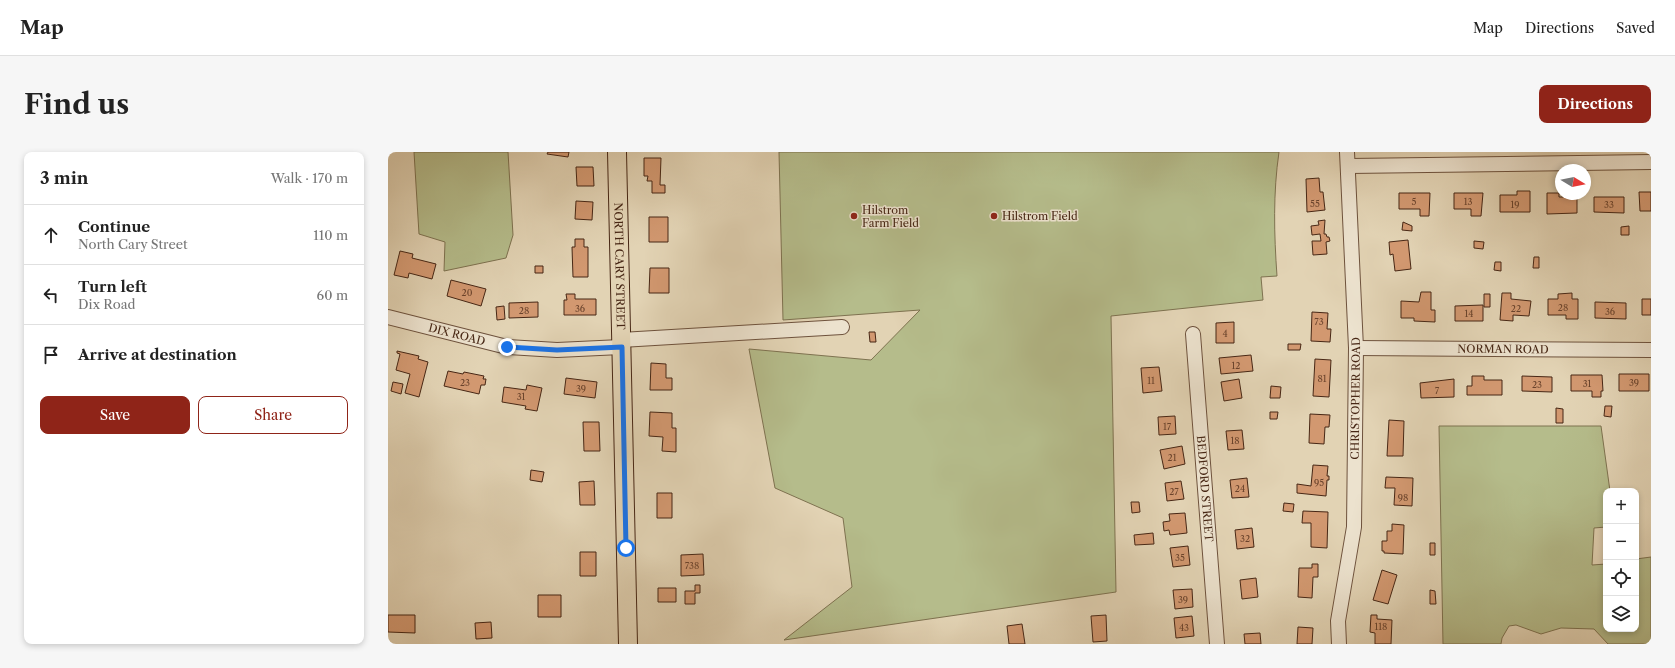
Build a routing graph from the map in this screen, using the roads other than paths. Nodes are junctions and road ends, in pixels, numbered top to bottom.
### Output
1 (617, 152) edge
2 (1348, 159) edge
3 (1651, 162) edge
4 (388, 317) edge
5 (842, 327) dead end
6 (1193, 334) dead end
7 (621, 344) junction
8 (1356, 348) junction
9 (1651, 350) edge
10 (628, 644) edge
11 (1217, 644) edge
12 (1339, 644) edge

1 - 7 main road, NORTH CARY STREET
2 - 3 street
2 - 8 street, CHRISTOPHER ROAD
4 - 7 street, DIX ROAD
5 - 7 street, DIX ROAD
6 - 11 street, BEDFORD STREET
7 - 10 main road, NORTH CARY STREET
8 - 9 street, NORMAN ROAD
8 - 12 street, CHRISTOPHER ROAD

